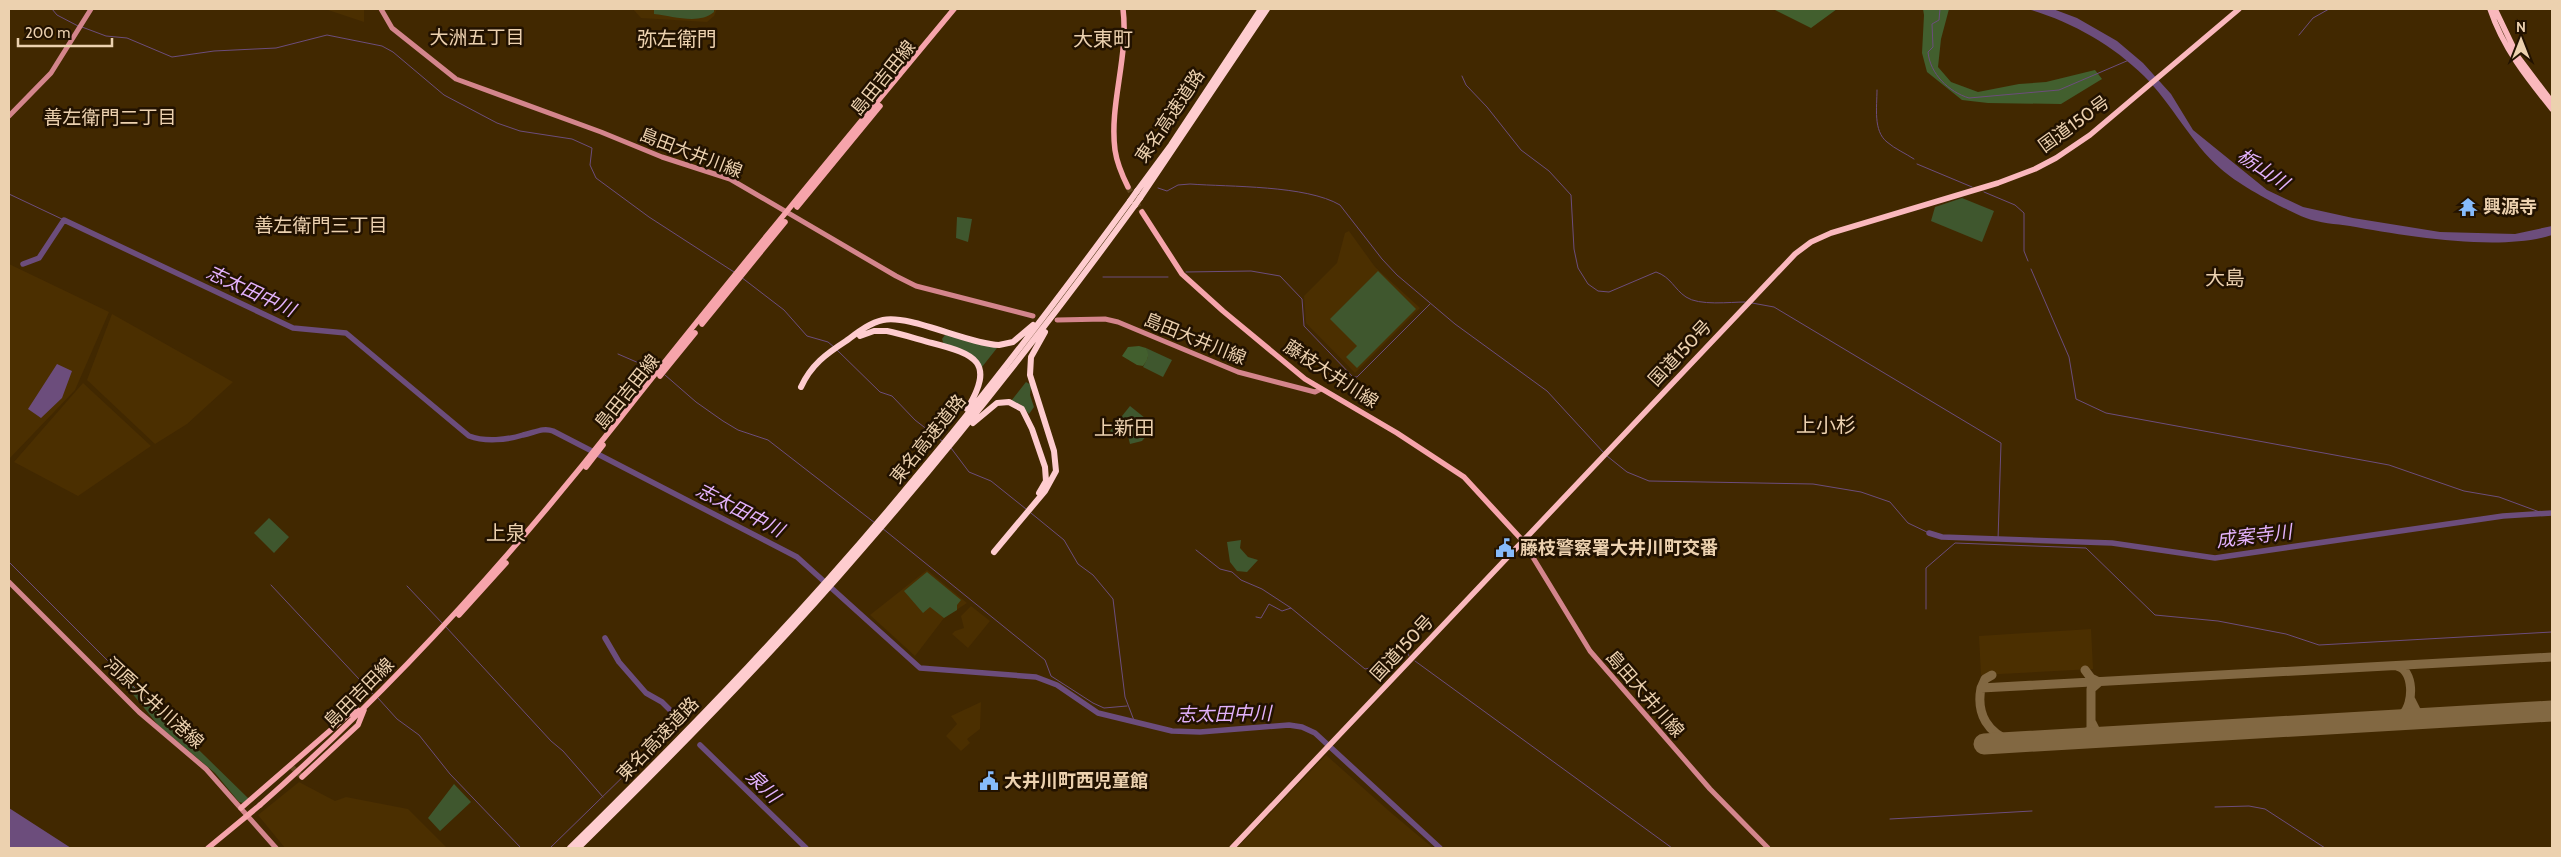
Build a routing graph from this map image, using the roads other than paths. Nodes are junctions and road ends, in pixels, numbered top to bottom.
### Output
1 (91, 9) edge
2 (380, 9) edge
3 (954, 9) edge
4 (958, 9) edge
5 (1123, 9) edge
6 (1261, 9) edge
7 (1267, 9) edge
8 (2239, 9) edge
9 (2490, 9) edge
10 (2495, 9) edge
11 (2552, 102) edge
12 (2552, 110) edge
13 (9, 116) edge
14 (1172, 148) junction
15 (1128, 186) tunnel mouth
16 (1132, 203) junction
17 (1142, 212) tunnel mouth
18 (790, 213) junction
19 (1068, 286) junction
20 (1061, 306) junction
21 (1033, 316) dead end
22 (1057, 320) dead end
23 (1322, 389) junction
24 (952, 439) junction
25 (1523, 541) junction
26 (9, 582) edge
27 (824, 589) junction
28 (363, 709) junction
29 (302, 777) dead end
30 (242, 808) junction
31 (208, 848) edge
32 (276, 848) edge
33 (570, 848) edge
34 (578, 848) edge
35 (1232, 848) edge
36 (1768, 848) edge

1 - 13 main road
2 - 18 main road, 島田大井川線
3 - 18 main road, 島田吉田線
4 - 18 main road, 島田吉田線
5 - 15 main road
6 - 14 highway, 東名高速道路
7 - 14 highway, 東名高速道路
8 - 25 highway, 国道150号
9 - 12 highway
10 - 11 highway
14 - 16 highway, 東名高速道路, bridge
16 - 19 highway, 東名高速道路
16 - 20 highway, 東名高速道路
17 - 23 main road, 藤枝大井川線
18 - 21 main road, 島田大井川線
18 - 28 main road, 島田吉田線
19 - 24 highway, 東名高速道路
19 - 24 highway
20 - 24 highway, 東名高速道路
20 - 24 highway
22 - 23 main road, 島田大井川線
23 - 25 main road, 藤枝大井川線
24 - 27 highway, 東名高速道路
25 - 35 highway, 国道150号
25 - 36 main road, 島田大井川線
26 - 30 main road, 河原大井川港線
27 - 33 highway, 東名高速道路
27 - 34 highway, 東名高速道路
28 - 29 main road
28 - 30 main road
28 - 31 main road, 島田吉田線, bridge
30 - 32 main road, 河原大井川港線

